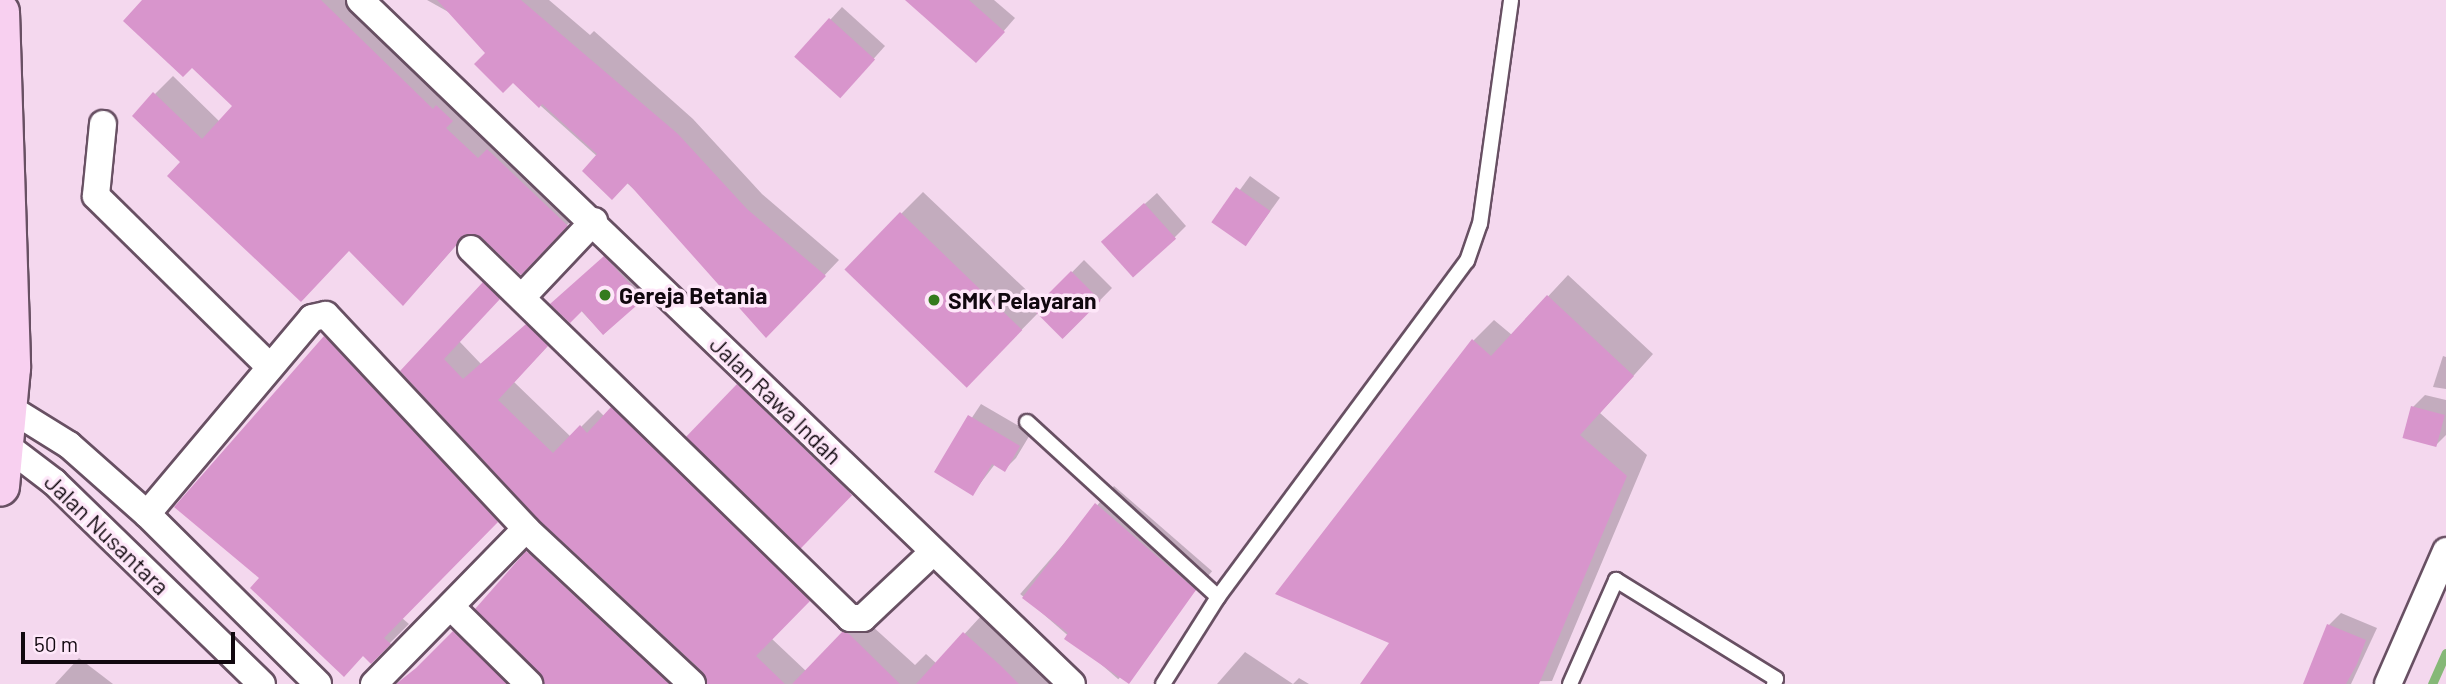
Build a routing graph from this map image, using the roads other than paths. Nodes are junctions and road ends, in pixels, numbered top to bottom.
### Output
1 (360, 0) edge
2 (1511, 0) edge
3 (0, 12) edge
4 (103, 124) dead end
5 (594, 221) junction
6 (471, 249) dead end
7 (524, 295) junction
8 (270, 367) junction
9 (10, 409) junction
10 (1027, 422) dead end
11 (8, 447) junction
12 (0, 486) edge
13 (146, 514) junction
14 (527, 529) junction
15 (2446, 551) edge
16 (932, 552) junction
17 (1218, 597) junction
18 (451, 607) junction
19 (262, 684) edge
20 (318, 684) edge
21 (374, 684) edge
22 (529, 684) edge
23 (692, 684) edge
24 (1072, 684) edge
25 (1163, 684) edge
26 (1570, 684) edge
27 (1774, 684) edge
28 (2388, 684) edge

1 - 5 street, Jalan Rawa Indah
2 - 17 lane
3 - 9 highway
4 - 8 street
5 - 7 street
5 - 16 street, Jalan Rawa Indah
6 - 7 street
7 - 16 street
8 - 13 street
8 - 14 street
9 - 11 highway
9 - 13 street
10 - 17 lane
11 - 12 highway
11 - 19 street, Jalan Nusantara
13 - 20 street
14 - 18 street
14 - 23 street
15 - 28 street
16 - 24 street, Jalan Rawa Indah
17 - 25 lane
18 - 21 street
18 - 22 street
26 - 27 lane

